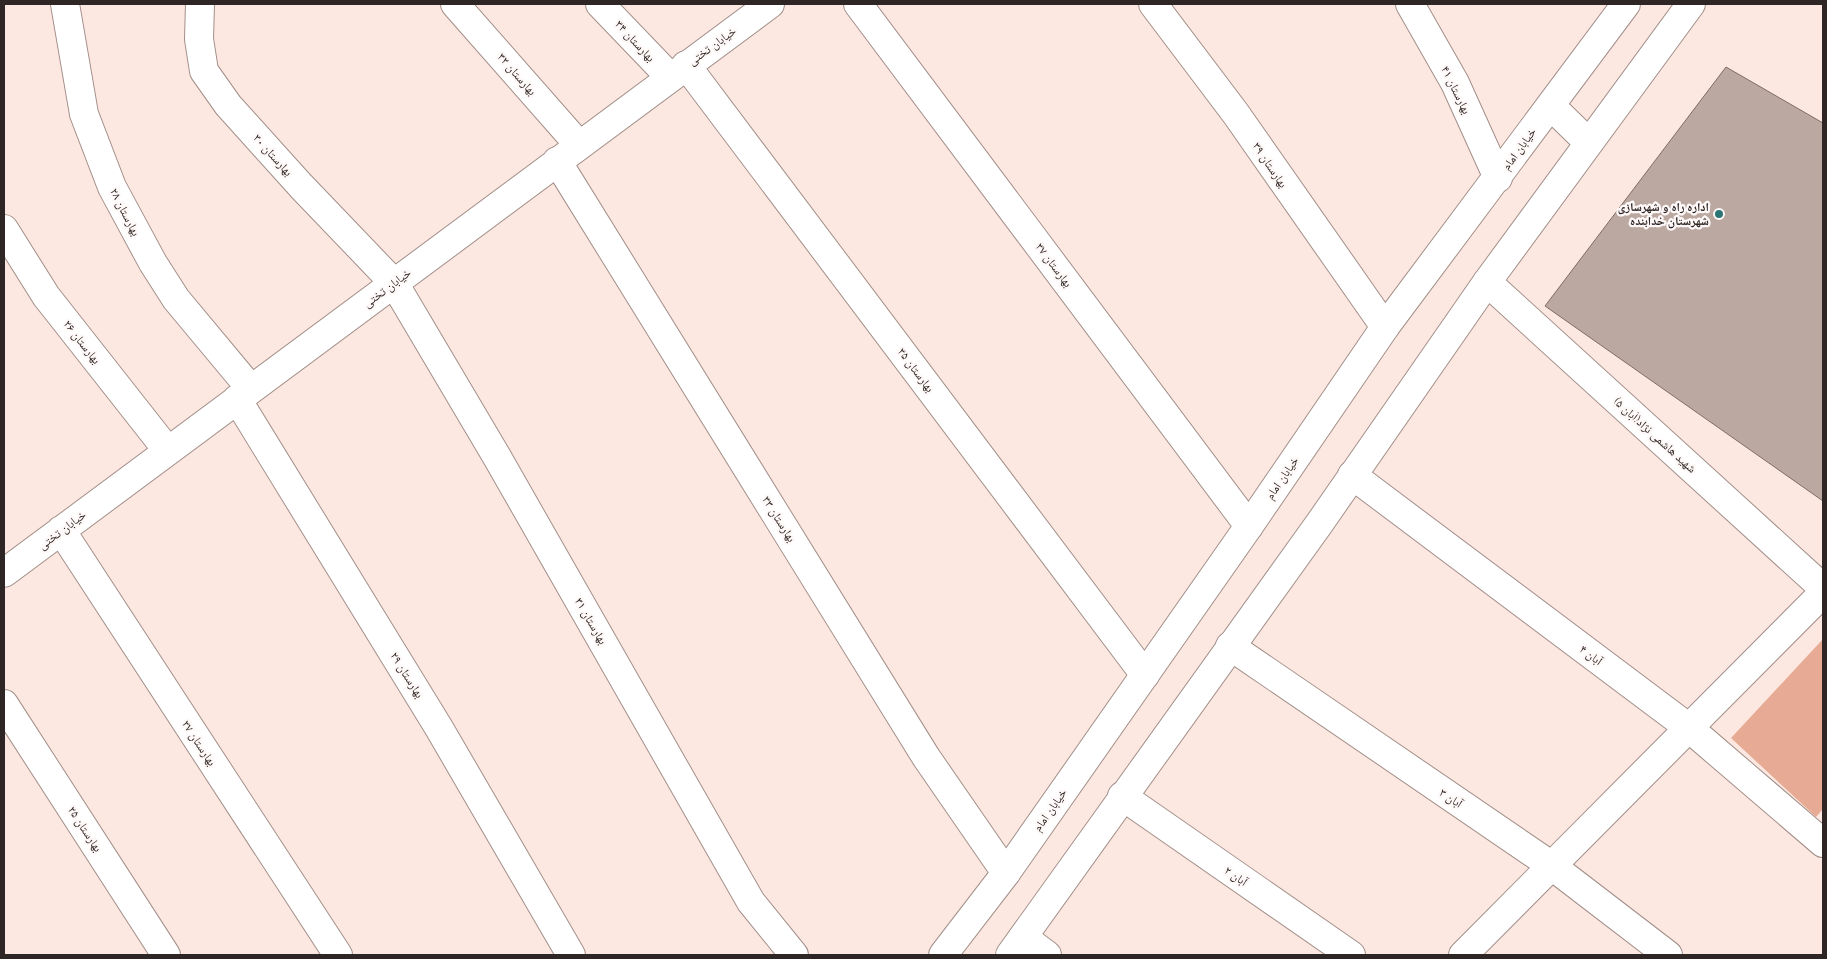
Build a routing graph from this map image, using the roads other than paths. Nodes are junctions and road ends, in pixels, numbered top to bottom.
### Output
1 (65, 4) edge
2 (200, 4) edge
3 (455, 4) edge
4 (600, 4) edge
5 (770, 4) edge
6 (858, 4) edge
7 (1153, 4) edge
8 (1410, 4) edge
9 (1626, 4) edge
10 (1691, 4) edge
11 (678, 71) junction
12 (1551, 106) junction
13 (1589, 142) junction
14 (579, 144) junction
15 (557, 161) junction
16 (1498, 178) junction
17 (4, 228) edge
18 (1486, 282) junction
19 (394, 283) junction
20 (1385, 327) junction
21 (244, 394) junction
22 (168, 450) junction
23 (1352, 475) junction
24 (1249, 526) junction
25 (61, 530) junction
26 (4, 573) edge
27 (1823, 588) edge
28 (1823, 593) edge
29 (1230, 646) junction
30 (1145, 675) junction
31 (4, 704) edge
32 (1689, 728) junction
33 (1122, 796) junction
34 (1823, 842) edge
35 (1552, 866) junction
36 (1006, 873) junction
37 (1016, 946) edge
38 (166, 955) edge
39 (338, 955) edge
40 (571, 955) edge
41 (794, 955) edge
42 (943, 955) edge
43 (1047, 955) edge
44 (1351, 955) edge
45 (1463, 955) edge
46 (1668, 955) edge

1 - 21 street, بهارستان ۲۸
2 - 19 street, بهارستان ۳۰
3 - 14 street, بهارستان ۳۲
4 - 11 street, بهارستان ۳۴
5 - 11 street, خیابان تختی
6 - 24 street, بهارستان ۳۷
7 - 20 street, بهارستان ۳۹
8 - 16 street, بهارستان ۴۱
9 - 12 street, خیابان امام
10 - 13 street
11 - 14 street, خیابان تختی
11 - 30 street, بهارستان ۳۵
12 - 13 street
12 - 16 street, خیابان امام
13 - 18 street
14 - 15 street, خیابان تختی
15 - 19 street, خیابان تختی
15 - 36 street, بهارستان ۳۳
16 - 20 street, خیابان امام
17 - 22 street, بهارستان ۲۶
18 - 23 street
18 - 27 street, (آبان ۵)شهید هاشمی نژاد
19 - 21 street, خیابان تختی
19 - 41 street, بهارستان ۳۱
20 - 24 street, خیابان امام
21 - 22 street, خیابان تختی
21 - 40 street, بهارستان ۲۹
22 - 25 street, خیابان تختی
23 - 29 street
23 - 32 street, آبان ۴
24 - 30 street, خیابان امام
25 - 26 street, خیابان تختی
25 - 39 street, بهارستان ۲۷
28 - 32 street
29 - 33 street
29 - 35 street, آبان ۳
30 - 36 street, خیابان امام
31 - 38 street, بهارستان ۲۵
32 - 34 street, آبان ۴
32 - 35 street
33 - 37 street
33 - 44 street, آبان ۲
35 - 45 street
35 - 46 street, آبان ۳
36 - 42 street, خیابان امام
37 - 43 street

